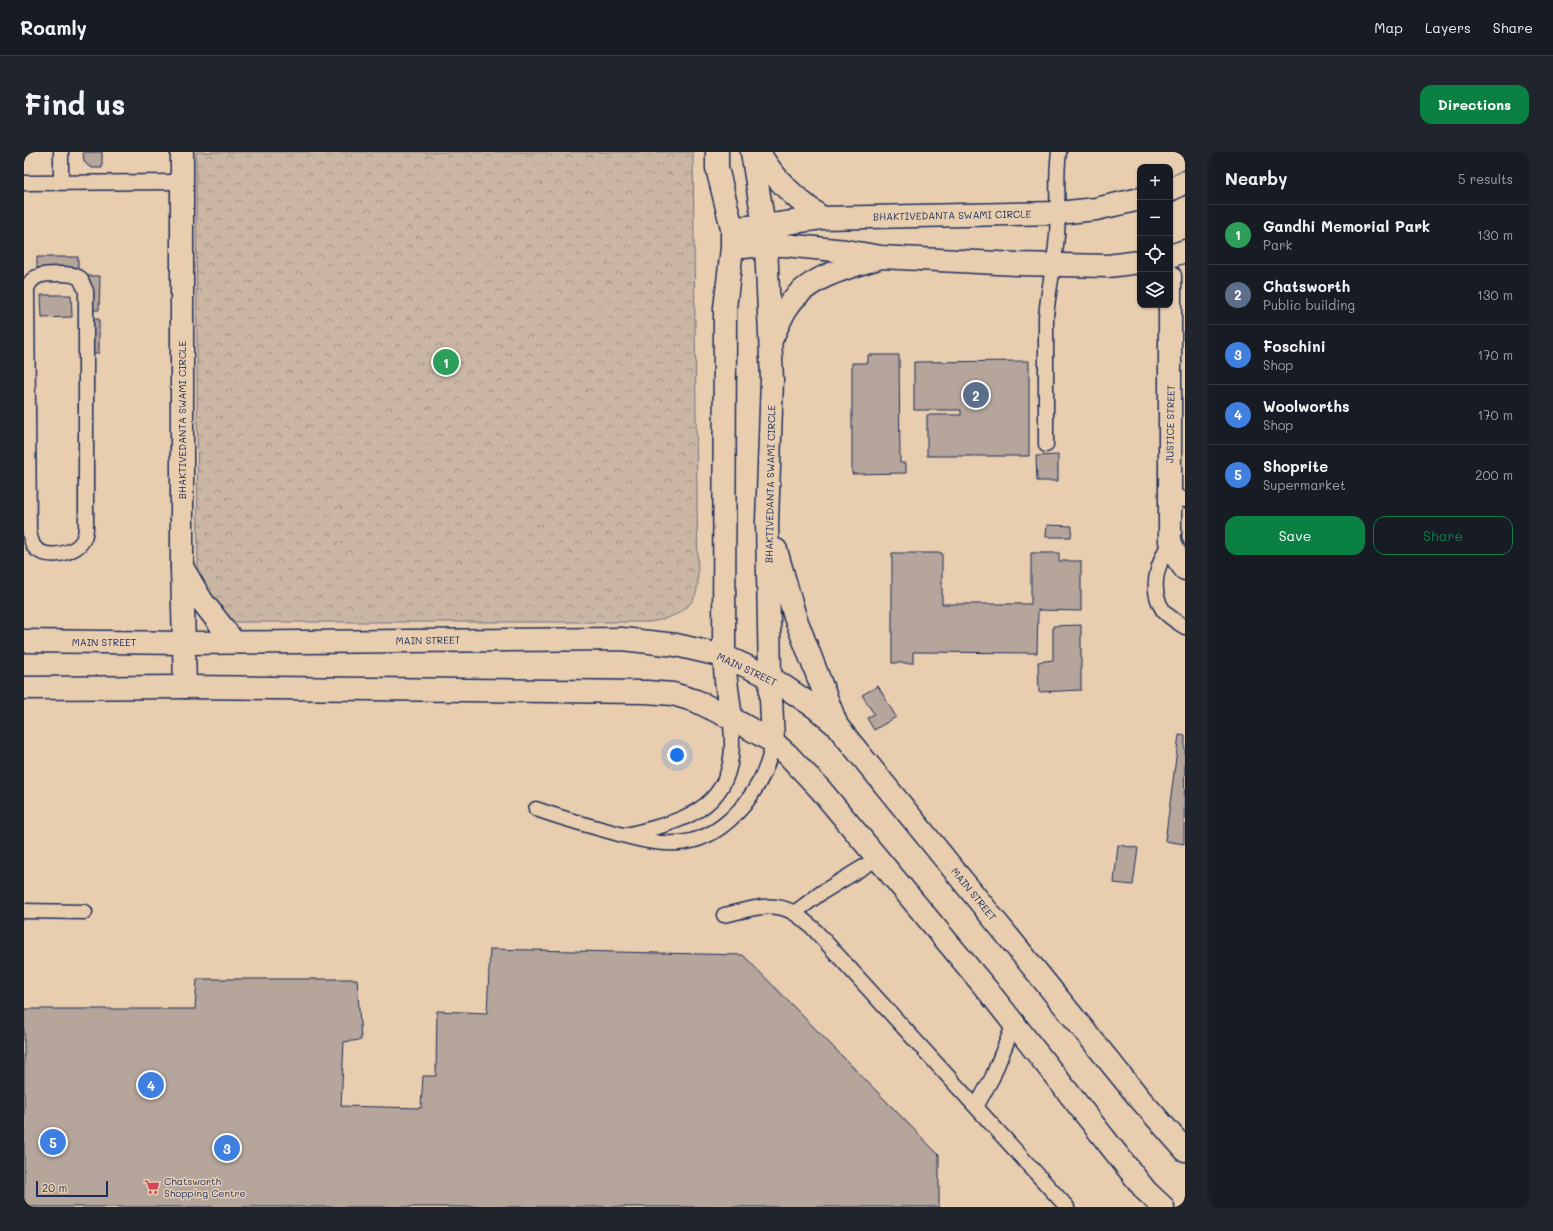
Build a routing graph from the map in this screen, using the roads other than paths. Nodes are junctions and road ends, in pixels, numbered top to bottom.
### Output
1 (61, 152) edge
2 (182, 152) edge
3 (717, 152) edge
4 (752, 152) edge
5 (759, 152) edge
6 (1058, 152) edge
7 (182, 182) junction
8 (1185, 182) edge
9 (24, 183) edge
10 (61, 183) junction
11 (1173, 188) edge
12 (1137, 200) edge
13 (1058, 213) junction
14 (822, 218) junction
15 (765, 236) junction
16 (732, 238) junction
17 (1185, 250) edge
18 (1173, 255) edge
19 (881, 257) junction
20 (1137, 262) edge
21 (1054, 265) junction
22 (1171, 308) edge
23 (770, 342) junction
24 (1046, 445) dead end
25 (1177, 497) edge
26 (767, 522) junction
27 (27, 540) edge
28 (1170, 541) junction
29 (182, 567) junction
30 (1185, 569) edge
31 (1185, 627) edge
32 (24, 642) edge
33 (184, 642) junction
34 (234, 642) junction
35 (724, 656) junction
36 (770, 677) junction
37 (185, 687) junction
38 (24, 688) edge
39 (730, 718) junction
40 (837, 726) junction
41 (773, 742) junction
42 (536, 809) dead end
43 (624, 836) junction
44 (878, 858) junction
45 (24, 912) edge
46 (85, 912) dead end
47 (794, 913) junction
48 (724, 915) dead end
49 (1014, 1024) junction
50 (976, 1107) junction
51 (1185, 1150) edge
52 (1067, 1207) edge
53 (1163, 1207) edge

1 - 10 lane
2 - 7 street, BHAKTIVEDANTA SWAMI CIRCLE
3 - 16 street
4 - 15 street, BHAKTIVEDANTA SWAMI CIRCLE
5 - 14 street
6 - 13 lane
7 - 10 lane
7 - 29 street, BHAKTIVEDANTA SWAMI CIRCLE
8 - 11 street
9 - 10 lane
12 - 13 street, BHAKTIVEDANTA SWAMI CIRCLE
13 - 14 street, BHAKTIVEDANTA SWAMI CIRCLE
13 - 21 lane
14 - 15 street, BHAKTIVEDANTA SWAMI CIRCLE
15 - 16 street
15 - 19 street
15 - 23 street, BHAKTIVEDANTA SWAMI CIRCLE
16 - 35 street
17 - 18 street
19 - 21 street
19 - 23 street
20 - 21 street
21 - 24 lane
22 - 25 street, JUSTICE STREET
23 - 26 street, BHAKTIVEDANTA SWAMI CIRCLE
25 - 28 street, JUSTICE STREET
26 - 36 street, BHAKTIVEDANTA SWAMI CIRCLE
26 - 40 street
27 - 27 lane
28 - 30 street, JUSTICE STREET
28 - 31 lane
29 - 33 street, BHAKTIVEDANTA SWAMI CIRCLE
29 - 34 street
32 - 33 street, MAIN STREET
33 - 34 street, MAIN STREET
33 - 37 street, BHAKTIVEDANTA SWAMI CIRCLE
34 - 35 street, MAIN STREET
35 - 36 street, MAIN STREET
35 - 39 street
36 - 40 street, MAIN STREET
36 - 41 street, BHAKTIVEDANTA SWAMI CIRCLE
37 - 38 street
37 - 39 street
39 - 41 street
39 - 43 lane
40 - 51 street, MAIN STREET
41 - 43 lane
41 - 44 street
42 - 43 lane
44 - 47 lane
44 - 49 street
45 - 46 lane
47 - 48 lane
47 - 50 lane
49 - 50 lane
49 - 53 street
50 - 52 lane

